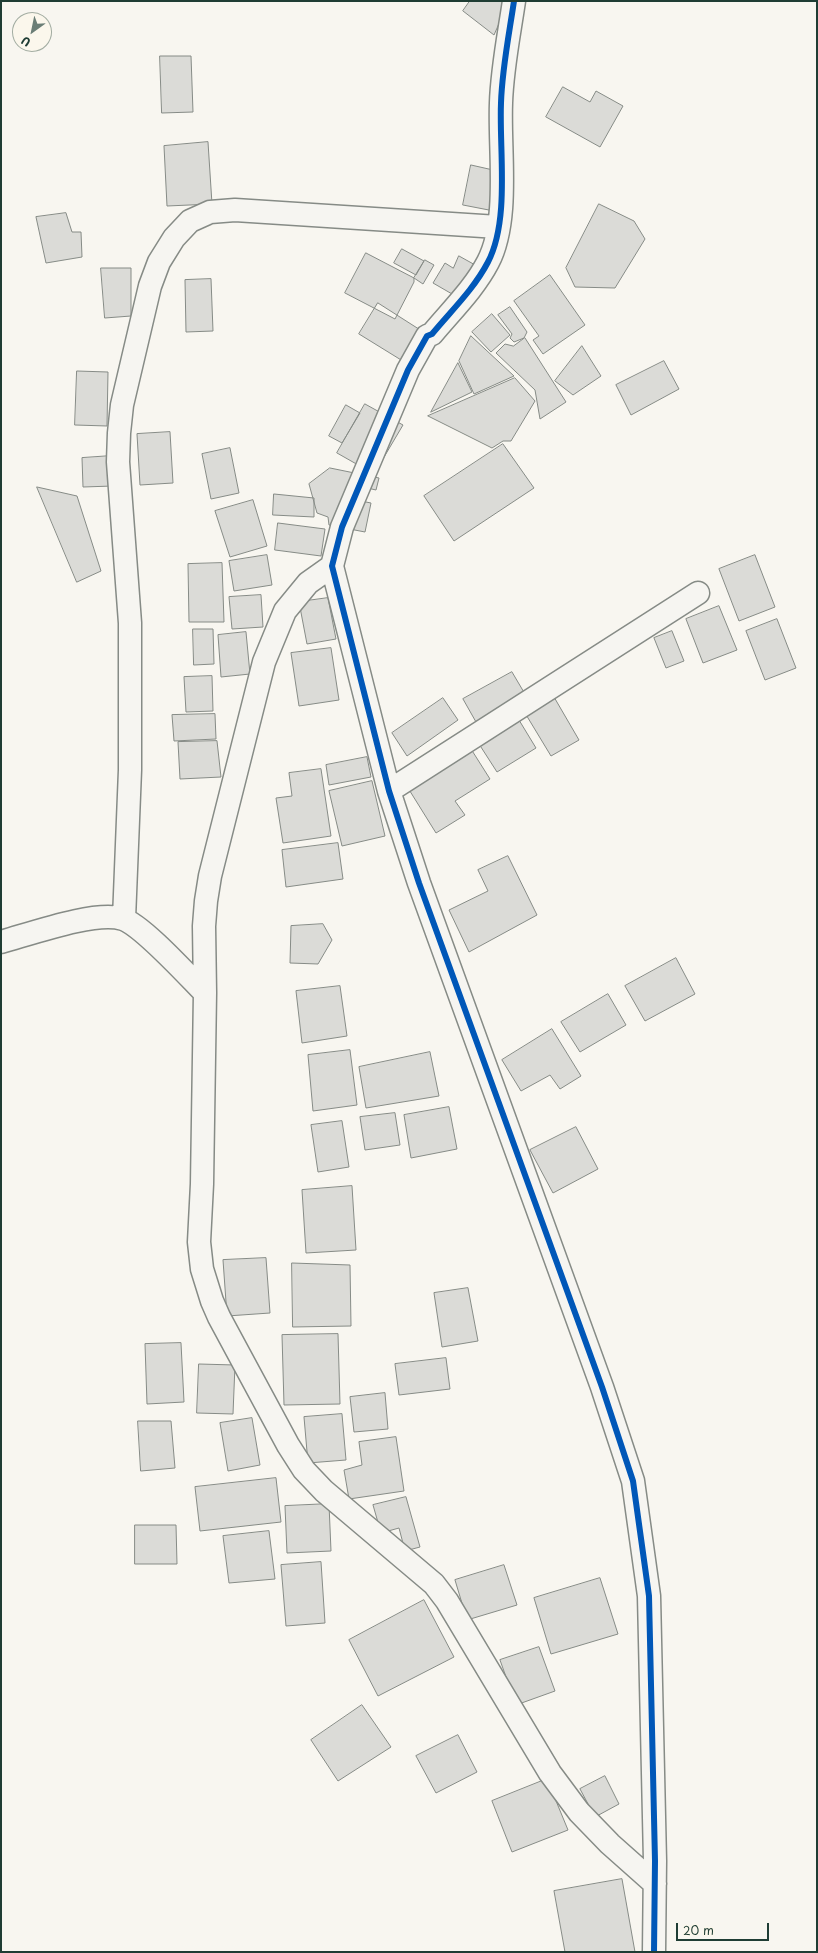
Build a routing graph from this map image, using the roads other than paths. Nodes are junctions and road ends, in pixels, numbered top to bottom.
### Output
1 (514, 1) edge
2 (498, 227) junction
3 (332, 566) junction
4 (698, 593) dead end
5 (388, 791) junction
6 (124, 919) junction
7 (1, 942) edge
8 (205, 993) junction
9 (655, 1884) junction
10 (654, 1952) edge

1 - 2 street
2 - 3 street
2 - 6 street
3 - 5 street
3 - 8 street
4 - 5 street
5 - 9 street
6 - 7 street
6 - 8 street
8 - 9 street
9 - 10 street

